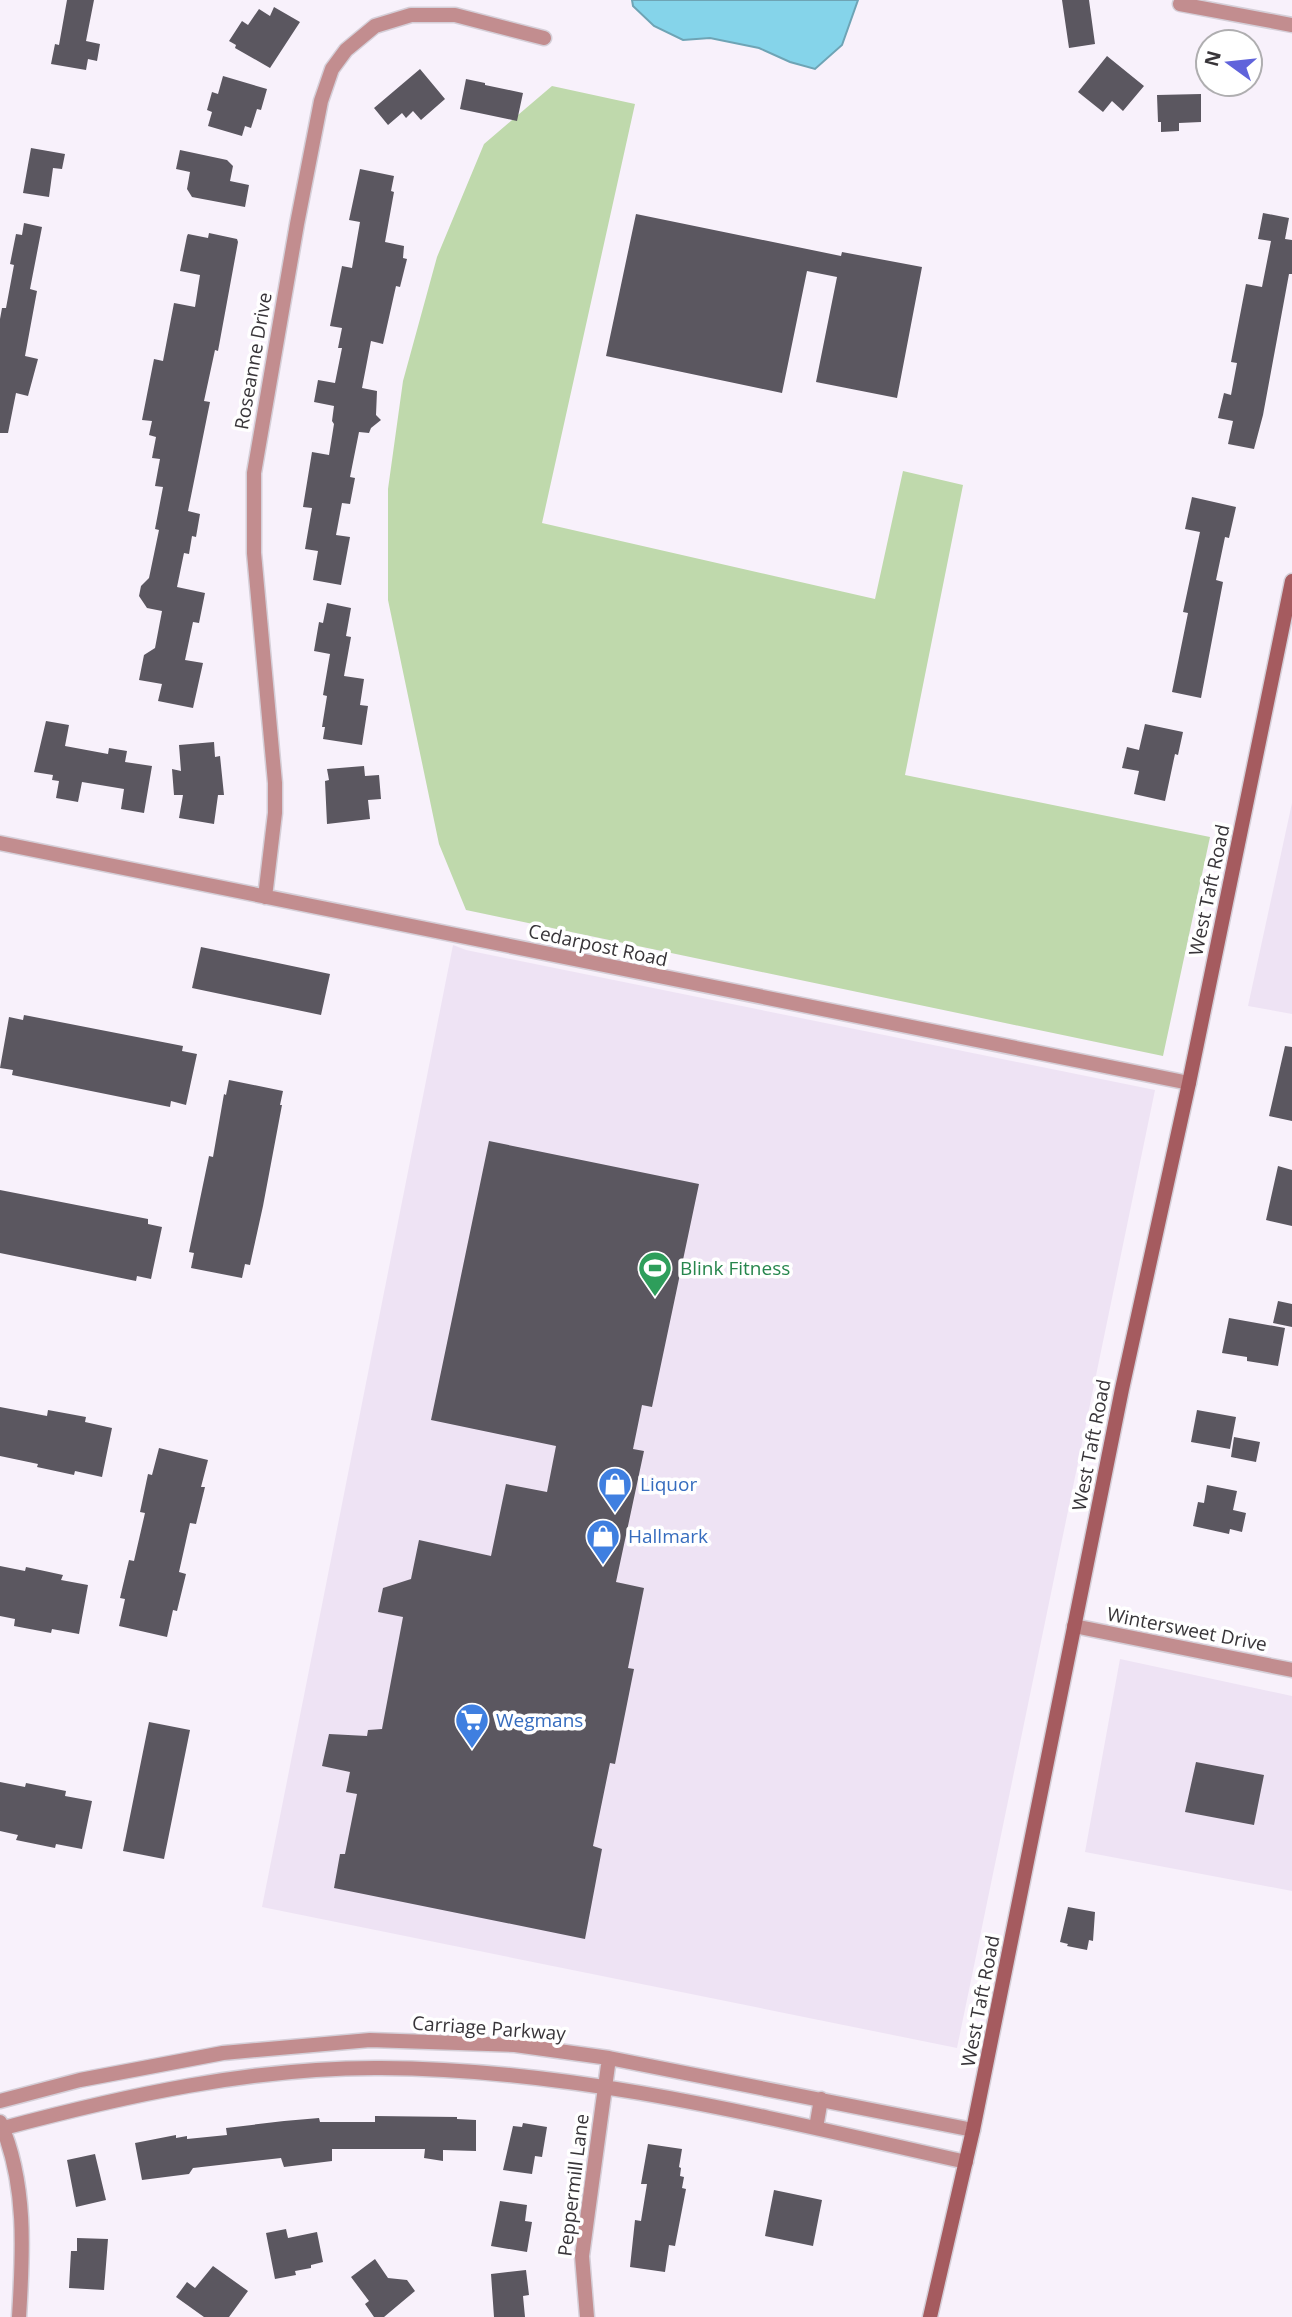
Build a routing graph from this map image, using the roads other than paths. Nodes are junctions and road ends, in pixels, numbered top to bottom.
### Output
1 (1180, 4) dead end
2 (1292, 25) edge
3 (544, 38) dead end
4 (1292, 581) edge
5 (0, 843) edge
6 (265, 897) junction
7 (1189, 1083) junction
8 (1074, 1626) junction
9 (1292, 1670) edge
10 (609, 2057) junction
11 (605, 2085) junction
12 (821, 2099) junction
13 (0, 2101) edge
14 (1, 2127) edge
15 (816, 2128) junction
16 (973, 2130) junction
17 (966, 2162) junction
18 (19, 2317) edge
19 (587, 2317) edge
20 (930, 2317) edge

1 - 2 street
3 - 6 street, Roseanne Drive
4 - 7 main road, West Taft Road
5 - 6 street, Cedarpost Road
6 - 7 street, Cedarpost Road
7 - 8 main road, West Taft Road
8 - 9 street, Wintersweet Drive
8 - 16 main road, West Taft Road
10 - 11 street, Peppermill Lane
10 - 12 street, Carriage Parkway
10 - 13 street, Carriage Parkway
11 - 14 street
11 - 15 street
11 - 19 street, Peppermill Lane
12 - 15 street
12 - 16 street, Carriage Parkway
14 - 18 street
15 - 17 street
16 - 17 main road, West Taft Road
17 - 20 main road, West Taft Road

